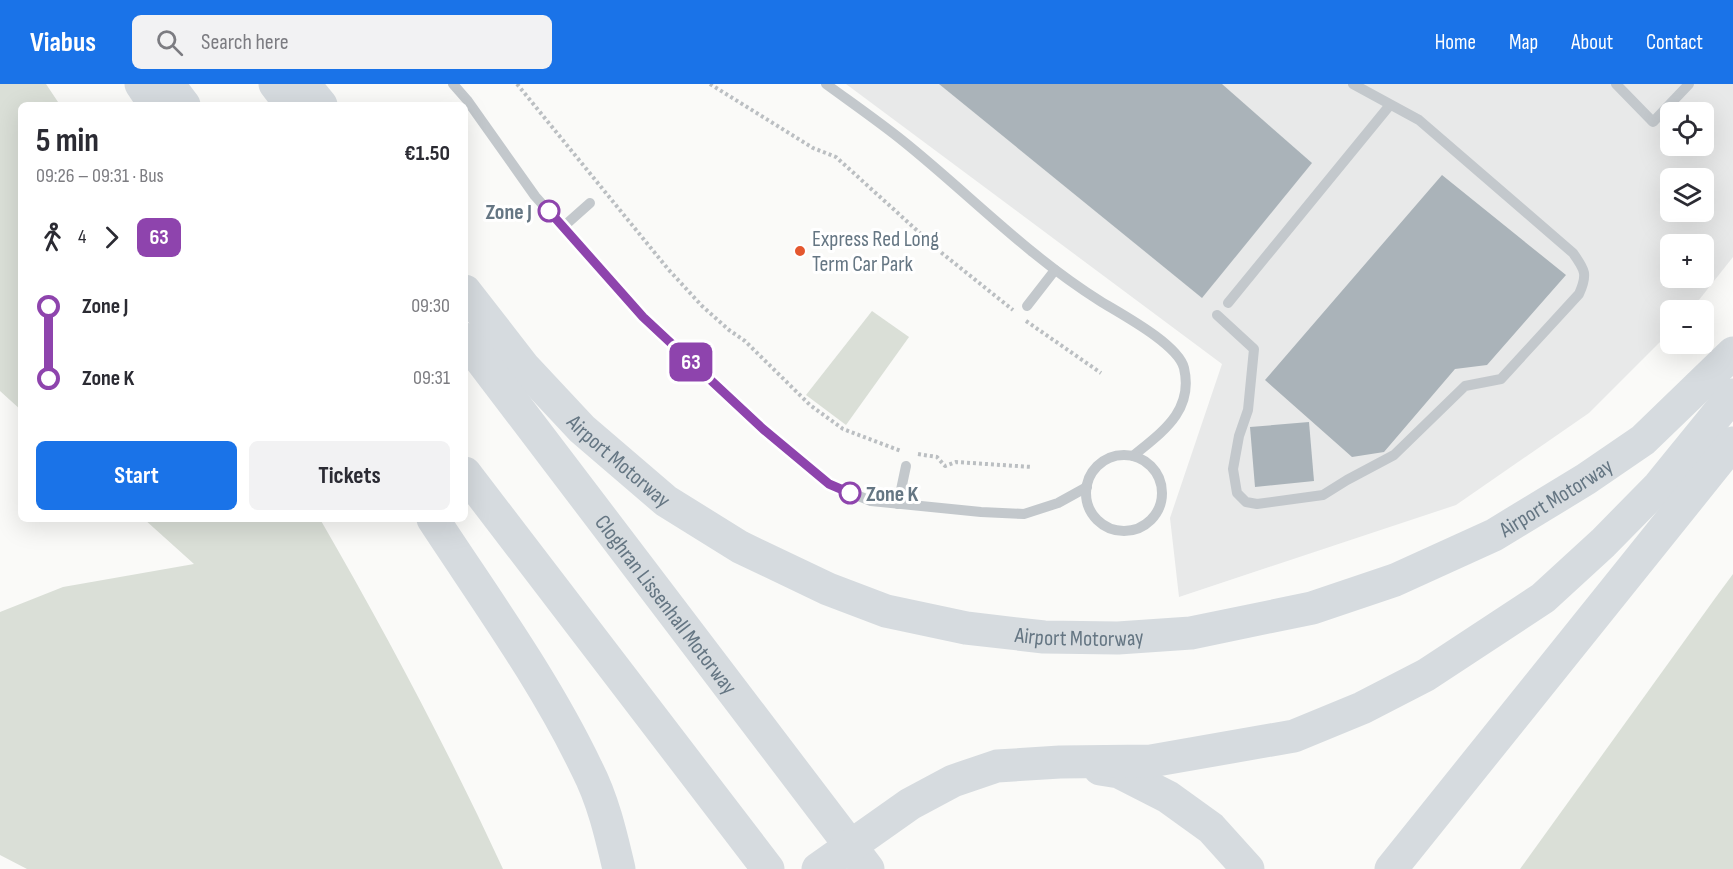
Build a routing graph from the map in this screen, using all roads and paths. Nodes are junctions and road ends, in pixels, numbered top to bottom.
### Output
1 (141, 84) edge
2 (168, 84) edge
3 (276, 84) edge
4 (304, 84) edge
5 (453, 84) edge
6 (517, 84) edge
7 (710, 84) edge
8 (826, 84) edge
9 (1353, 84) edge
10 (1616, 84) edge
11 (1689, 84) edge
12 (153, 102) edge
13 (182, 102) edge
14 (289, 102) edge
15 (319, 102) edge
16 (1390, 105) junction
17 (590, 203) dead end
18 (562, 227) junction
19 (1055, 270) junction
20 (468, 295) edge
21 (1228, 303) dead end
22 (1027, 306) dead end
23 (1217, 315) dead end
24 (468, 343) edge
25 (1733, 353) edge
26 (1101, 373) dead end
27 (1733, 394) edge
28 (1733, 443) edge
29 (906, 453) dead end
30 (915, 454) dead end
31 (1133, 456) junction
32 (906, 466) dead end
33 (1032, 467) dead end
34 (468, 477) edge
35 (1086, 487) junction
36 (898, 504) junction
37 (435, 522) edge
38 (1060, 762) junction
39 (619, 869) edge
40 (768, 869) edge
41 (818, 869) edge
42 (868, 869) edge
43 (1248, 869) edge
44 (1390, 869) edge

1 - 12 highway
2 - 13 highway
3 - 14 highway
4 - 15 highway
5 - 18 lane
6 - 29 path
7 - 26 path
8 - 19 lane
9 - 16 lane
10 - 11 lane
16 - 21 lane
16 - 23 lane
17 - 18 lane
18 - 36 lane
19 - 22 lane
19 - 31 lane
20 - 25 highway, Airport Motorway
24 - 42 highway, Cloghran Lissenhall Motorway
27 - 38 highway
28 - 44 highway
30 - 33 path
31 - 35 lane
31 - 35 lane
32 - 36 lane
34 - 40 highway
35 - 36 lane
37 - 39 highway
38 - 41 highway
38 - 43 highway

